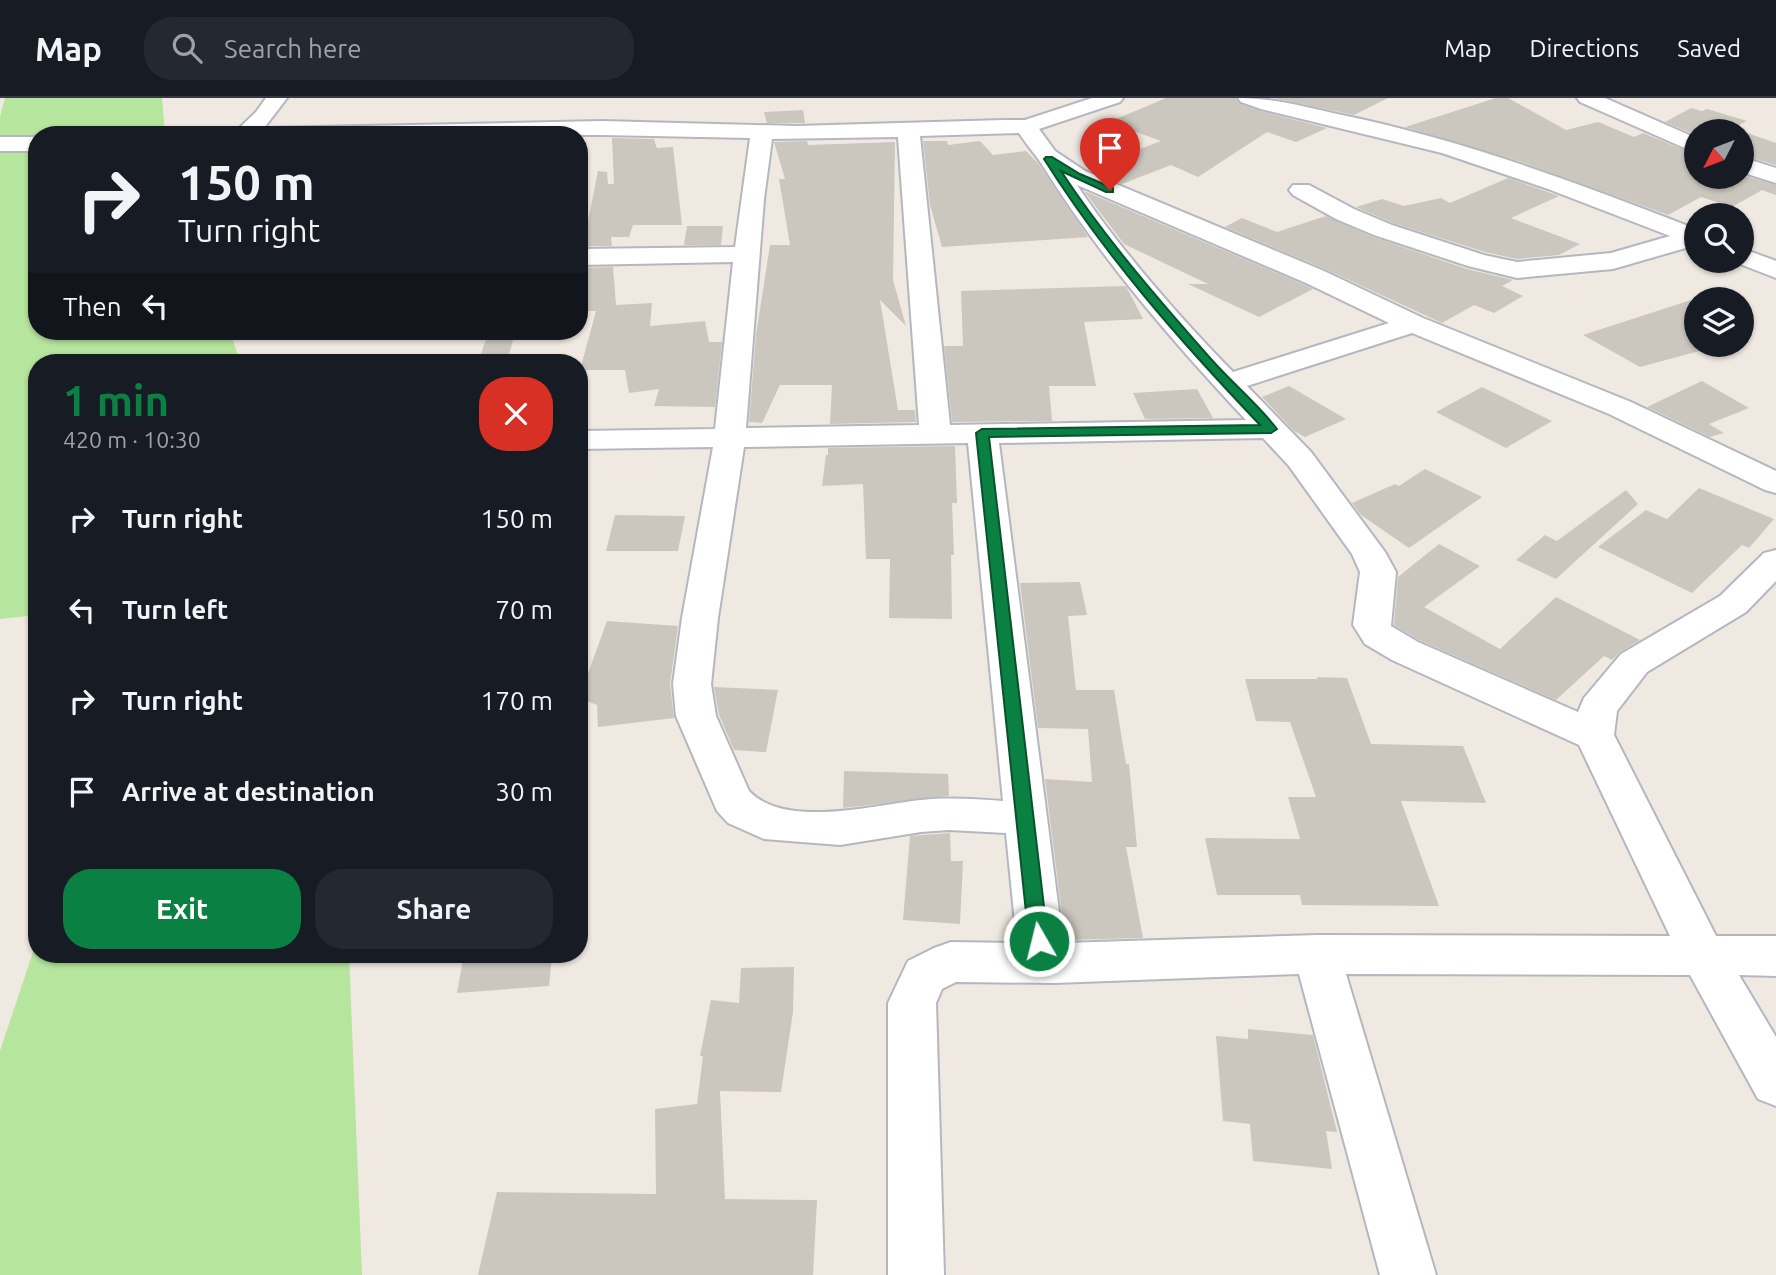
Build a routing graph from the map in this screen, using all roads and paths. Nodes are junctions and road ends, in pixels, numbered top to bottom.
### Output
1 (276, 98) edge
2 (1112, 98) edge
3 (1248, 98) edge
4 (1587, 98) edge
5 (254, 126) edge
6 (1027, 126) junction
7 (588, 130) edge
8 (908, 130) junction
9 (762, 133) junction
10 (1684, 141) edge
11 (0, 144) edge
12 (28, 144) edge
13 (1049, 159) junction
14 (1754, 168) edge
15 (1776, 176) edge
16 (1301, 190) dead end
17 (1684, 234) edge
18 (1684, 241) edge
19 (747, 254) junction
20 (588, 257) edge
21 (1754, 261) edge
22 (1776, 270) edge
23 (1413, 324) junction
24 (1227, 383) junction
25 (1271, 429) junction
26 (982, 433) junction
27 (935, 434) junction
28 (728, 436) junction
29 (588, 440) edge
30 (1776, 483) edge
31 (1776, 562) edge
32 (1594, 735) junction
33 (1024, 818) junction
34 (1317, 954) junction
35 (1702, 954) junction
36 (1776, 956) edge
37 (1042, 962) junction
38 (1776, 1083) edge
39 (916, 1275) edge
40 (1408, 1275) edge

1 - 5 street
2 - 6 street
3 - 17 street
4 - 10 street
6 - 8 street
6 - 13 street
7 - 9 street
8 - 9 street
8 - 27 street
9 - 19 street
11 - 12 street
13 - 23 street
13 - 24 street
14 - 15 street
16 - 18 street
19 - 20 street
19 - 28 street
21 - 22 street
23 - 24 street
23 - 30 street
24 - 25 street
25 - 26 street
25 - 32 street
26 - 27 street
26 - 33 street
27 - 28 street
28 - 29 street
28 - 33 street
31 - 32 street
32 - 35 street
33 - 37 street
34 - 35 street
34 - 37 street
34 - 40 street
35 - 36 street
35 - 38 street
37 - 39 street

